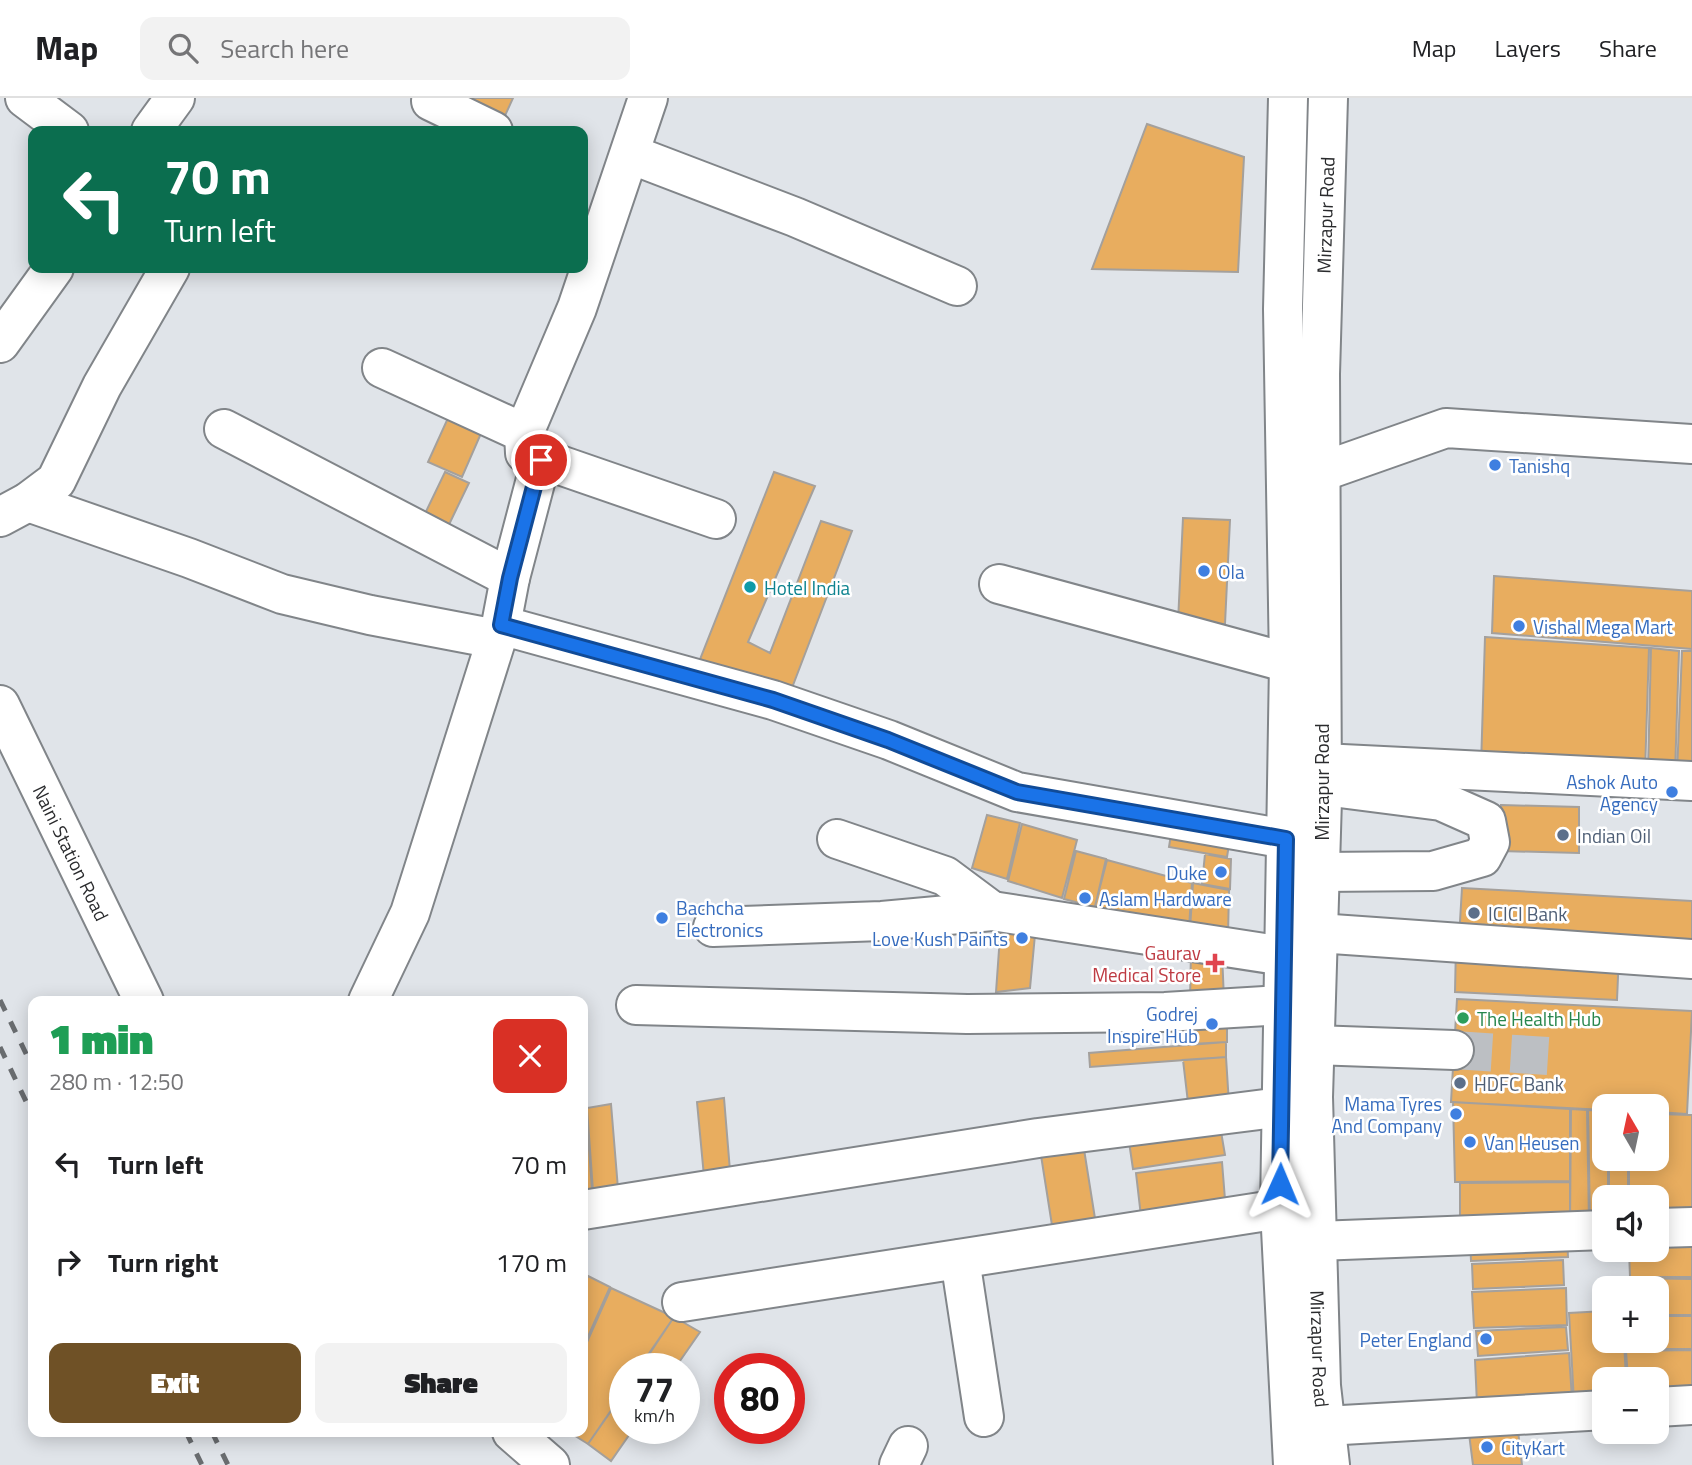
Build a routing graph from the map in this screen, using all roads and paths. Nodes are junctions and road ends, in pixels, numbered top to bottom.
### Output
1 (25, 98) edge
2 (175, 98) edge
3 (648, 98) edge
4 (1288, 98) edge
5 (1328, 98) edge
6 (431, 101) dead end
7 (62, 126) edge
8 (155, 126) edge
9 (483, 126) edge
10 (630, 154) junction
11 (591, 242) edge
12 (50, 273) edge
13 (167, 273) edge
14 (584, 273) edge
15 (957, 286) dead end
16 (0, 343) edge
17 (382, 368) dead end
18 (224, 429) dead end
19 (1692, 444) edge
20 (532, 447) junction
21 (1321, 472) junction
22 (14, 510) edge
23 (716, 519) dead end
24 (510, 578) junction
25 (999, 584) dead end
26 (499, 632) junction
27 (1289, 663) junction
28 (0, 705) edge
29 (1322, 775) junction
30 (1692, 781) edge
31 (837, 839) dead end
32 (1286, 839) junction
33 (1320, 872) junction
34 (992, 912) junction
35 (713, 927) dead end
36 (1306, 949) junction
37 (1692, 959) edge
38 (142, 996) edge
39 (370, 996) edge
40 (636, 1005) dead end
41 (1283, 1005) junction
42 (1314, 1045) junction
43 (1454, 1050) tunnel mouth
44 (1282, 1107) junction
45 (588, 1209) edge
46 (1280, 1209) junction
47 (1692, 1227) edge
48 (1669, 1228) edge
49 (1592, 1230) edge
50 (1317, 1241) junction
51 (960, 1259) junction
52 (682, 1302) dead end
53 (1692, 1405) edge
54 (1669, 1406) edge
55 (1592, 1411) edge
56 (984, 1417) dead end
57 (1325, 1426) junction
58 (518, 1437) edge
59 (550, 1465) edge
60 (1293, 1465) edge
61 (1330, 1465) edge

1 - 7 main road
2 - 8 main road
3 - 10 main road
4 - 27 main road, Mirzapur Road
5 - 21 main road, Mirzapur Road
6 - 9 main road
10 - 11 main road
10 - 15 main road
12 - 16 main road
13 - 22 main road
14 - 20 main road
17 - 20 main road
18 - 24 main road
19 - 21 main road
20 - 23 main road
20 - 24 main road
21 - 29 main road, Mirzapur Road
22 - 26 main road
24 - 26 main road
25 - 27 main road
26 - 32 main road
26 - 39 main road
27 - 32 main road, Mirzapur Road
28 - 38 main road, Naini Station Road
29 - 30 main road
29 - 33 main road, Mirzapur Road
29 - 33 main road
31 - 34 main road
32 - 36 main road, Mirzapur Road
33 - 36 main road, Mirzapur Road
34 - 35 main road
34 - 36 main road
36 - 37 main road
36 - 41 main road, Mirzapur Road
36 - 42 main road, Mirzapur Road
40 - 41 main road
41 - 44 main road, Mirzapur Road
42 - 43 main road
42 - 50 main road, Mirzapur Road
44 - 45 main road
44 - 46 main road, Mirzapur Road
46 - 51 main road
46 - 60 main road, Mirzapur Road
47 - 48 main road
49 - 50 main road
50 - 57 main road, Mirzapur Road
51 - 52 main road
51 - 56 main road
53 - 54 main road
55 - 57 main road
57 - 61 main road, Mirzapur Road
58 - 59 main road

